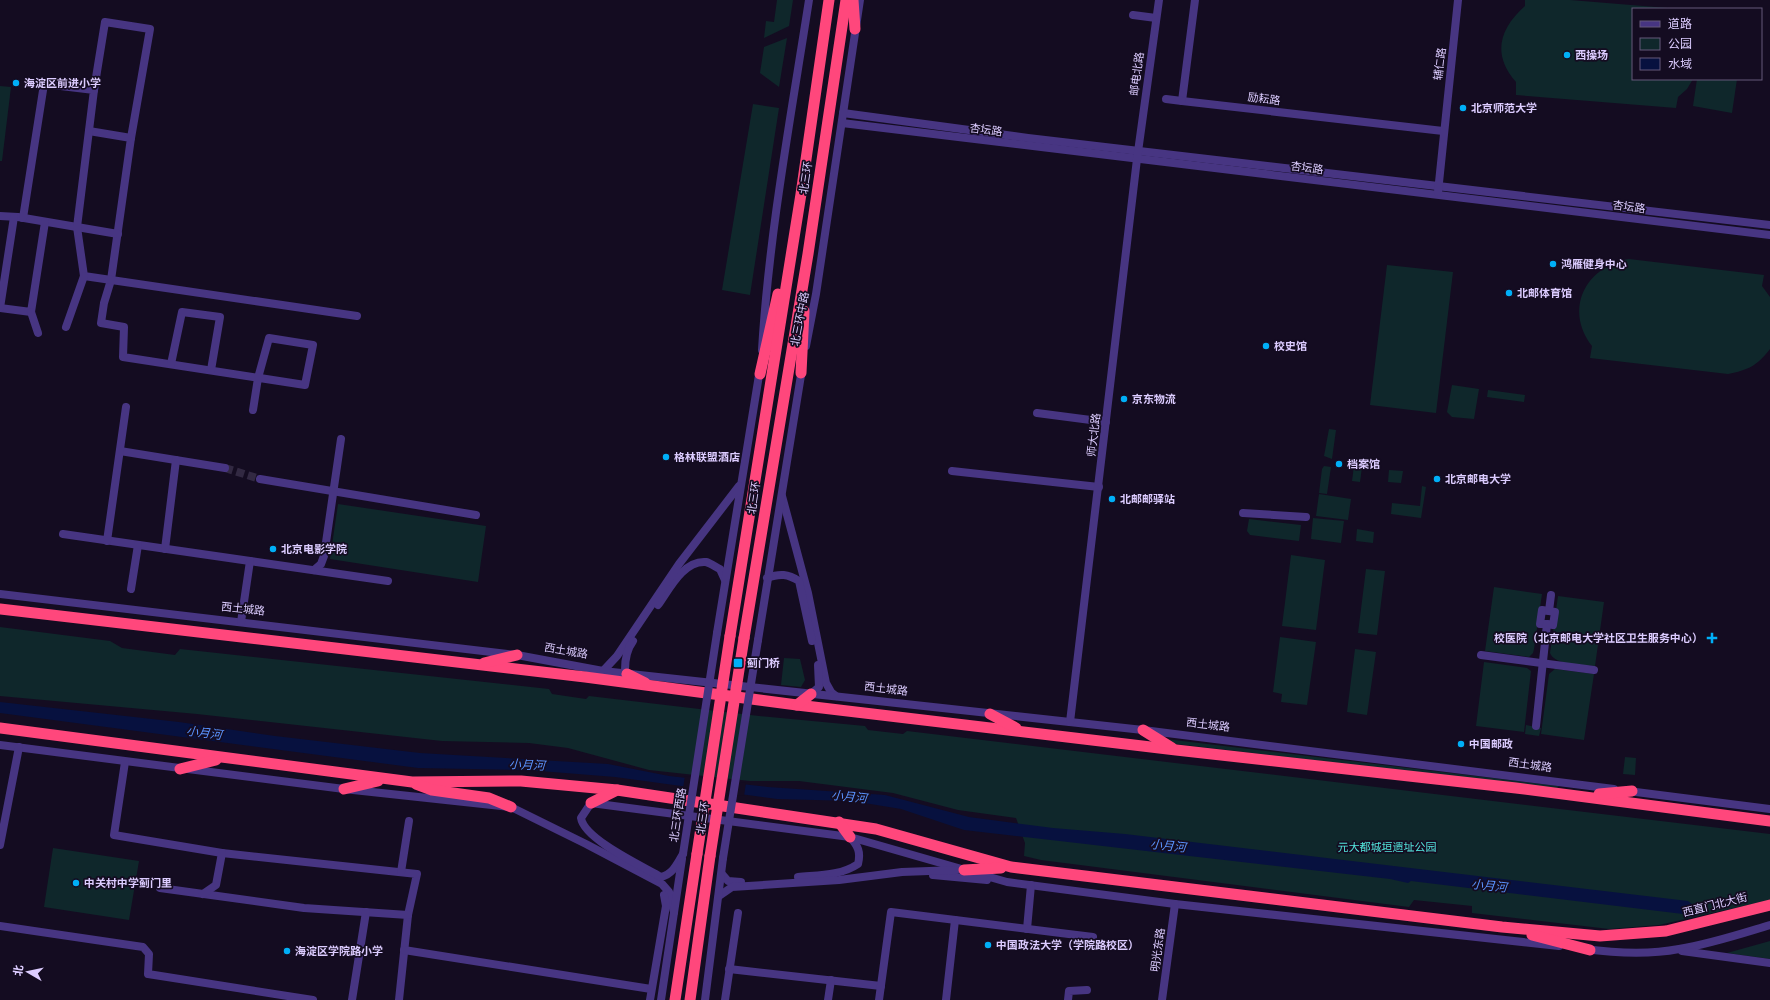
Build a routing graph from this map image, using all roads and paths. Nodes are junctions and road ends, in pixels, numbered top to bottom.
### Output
1 (809, 0) edge
2 (846, 0) edge
3 (853, 0) edge
4 (860, 0) edge
5 (1159, 0) edge
6 (1195, 0) edge
7 (1458, 0) edge
8 (828, 4) edge
9 (1133, 14) dead end
10 (1156, 18) junction
11 (855, 29) junction
12 (94, 90) junction
13 (1166, 99) dead end
14 (1182, 101) junction
15 (843, 113) junction
16 (842, 123) junction
17 (89, 131) junction
18 (1443, 131) junction
19 (131, 138) junction
20 (1137, 155) junction
21 (1438, 191) junction
22 (801, 194) junction
23 (0, 216) edge
24 (14, 217) junction
25 (23, 218) junction
26 (45, 222) junction
27 (1770, 225) edge
28 (77, 227) junction
29 (118, 234) junction
30 (1770, 235) edge
31 (808, 254) junction
32 (84, 276) junction
33 (110, 280) junction
34 (0, 308) edge
35 (31, 312) junction
36 (357, 316) dead end
37 (66, 327) dead end
38 (38, 333) dead end
39 (171, 364) junction
40 (211, 370) junction
41 (801, 373) junction
42 (760, 374) junction
43 (258, 378) junction
44 (126, 407) dead end
45 (253, 410) dead end
46 (1037, 413) dead end
47 (1106, 422) junction
48 (341, 439) dead end
49 (120, 451) junction
50 (176, 460) junction
51 (224, 468) tunnel mouth
52 (952, 471) dead end
53 (260, 479) tunnel mouth
54 (740, 484) junction
55 (1099, 487) junction
56 (334, 490) junction
57 (781, 492) junction
58 (1243, 513) dead end
59 (476, 515) dead end
60 (1306, 517) dead end
61 (63, 534) dead end
62 (107, 540) junction
63 (138, 545) junction
64 (165, 549) junction
65 (250, 561) junction
66 (314, 570) junction
67 (767, 578) junction
68 (725, 580) junction
69 (388, 581) dead end
70 (131, 589) dead end
71 (0, 594) edge
72 (1551, 595) dead end
73 (0, 609) edge
74 (241, 622) junction
75 (517, 655) junction
76 (1481, 655) dead end
77 (1543, 663) junction
78 (477, 665) junction
79 (1594, 670) dead end
80 (603, 671) junction
81 (627, 674) junction
82 (585, 677) junction
83 (652, 687) junction
84 (811, 694) junction
85 (836, 696) junction
86 (797, 705) junction
87 (990, 714) junction
88 (1070, 722) junction
89 (1536, 726) dead end
90 (0, 728) edge
91 (1143, 730) junction
92 (1022, 731) junction
93 (0, 732) edge
94 (36, 732) junction
95 (0, 745) edge
96 (19, 747) junction
97 (1176, 750) junction
98 (223, 758) junction
99 (125, 762) junction
100 (180, 769) junction
101 (387, 779) junction
102 (412, 782) junction
103 (1516, 788) junction
104 (344, 789) junction
105 (617, 790) junction
106 (1632, 791) junction
107 (591, 803) junction
108 (511, 807) junction
109 (1770, 808) edge
110 (408, 821) dead end
111 (1770, 821) edge
112 (838, 822) junction
113 (850, 837) junction
114 (0, 844) edge
115 (222, 853) junction
116 (683, 854) junction
117 (1011, 867) junction
118 (964, 870) junction
119 (401, 872) junction
120 (902, 872) junction
121 (722, 874) junction
122 (1007, 882) junction
123 (1031, 886) junction
124 (160, 888) dead end
125 (203, 894) junction
126 (664, 895) dead end
127 (719, 896) junction
128 (1175, 904) junction
129 (1770, 904) edge
130 (366, 912) junction
131 (674, 912) junction
132 (738, 913) dead end
133 (408, 915) junction
134 (955, 920) junction
135 (1770, 925) edge
136 (0, 926) edge
137 (1502, 927) junction
138 (1027, 929) junction
139 (1093, 937) dead end
140 (404, 950) junction
141 (1590, 950) junction
142 (1677, 950) junction
143 (1770, 963) edge
144 (729, 969) junction
145 (831, 980) junction
146 (881, 986) junction
147 (651, 989) junction
148 (1086, 990) dead end
149 (313, 1000) edge
150 (352, 1000) edge
151 (399, 1000) edge
152 (650, 1000) edge
153 (661, 1000) edge
154 (675, 1000) edge
155 (690, 1000) edge
156 (705, 1000) edge
157 (724, 1000) edge
158 (828, 1000) edge
159 (879, 1000) edge
160 (946, 1000) edge
161 (1068, 1000) edge
162 (1162, 1000) edge

1 - 42 street
2 - 31 highway, 北三环
3 - 11 highway
4 - 11 street, 北三环中路
5 - 10 street, 邮电北路
6 - 14 street
7 - 18 street, 辅仁路
8 - 22 highway, 北三环
9 - 10 street
10 - 20 street, 邮电北路
11 - 15 street, 北三环中路
12 - 17 street
12 - 19 street
12 - 25 street
13 - 14 street, 励耘路
14 - 18 street, 励耘路
15 - 16 street, 北三环中路
15 - 20 street, 杏坛路
16 - 20 street, 杏坛路
16 - 41 street, 北三环中路
17 - 19 street
17 - 28 street
18 - 21 street, 辅仁路
19 - 29 street
20 - 21 street, 杏坛路
20 - 47 street, 师大北路
21 - 27 street, 杏坛路
21 - 30 street, 杏坛路
22 - 42 highway
22 - 154 highway, 北三环, bridge
23 - 24 street
24 - 25 street
24 - 34 street
25 - 26 street
26 - 28 street
26 - 35 street
28 - 29 street
28 - 32 street
29 - 33 street
31 - 41 highway
31 - 155 highway, 北三环, bridge
32 - 33 street
32 - 37 street
33 - 36 street
33 - 39 street
34 - 35 street
35 - 38 street
39 - 40 street
39 - 40 street
40 - 43 street
41 - 57 street, 北三环中路
42 - 54 street
43 - 43 street
43 - 45 street
44 - 49 street
46 - 47 street
47 - 55 street, 师大北路
48 - 56 street
49 - 50 street
49 - 62 street
50 - 51 street
50 - 64 street
52 - 55 street
53 - 56 street
54 - 68 street
54 - 80 street
55 - 88 street, 师大北路
56 - 59 street
56 - 66 street
57 - 67 street, 北三环中路
57 - 85 street
58 - 60 street
61 - 62 street
62 - 63 street
63 - 64 street
63 - 70 street
64 - 65 street
65 - 66 street
65 - 74 street
66 - 69 street
67 - 84 street
67 - 121 street, 北三环中路, bridge
68 - 81 street
68 - 116 street, 北三环西路, bridge
71 - 74 street, 西土城路
72 - 77 street
73 - 78 highway, 西土城路
74 - 75 street, 西土城路
75 - 78 highway
75 - 80 street, 西土城路
76 - 77 street
77 - 79 street
77 - 89 street
78 - 82 highway, 西土城路
80 - 81 street, 西土城路
80 - 82 highway
81 - 83 highway
81 - 84 street, 西土城路
82 - 83 highway, 西土城路
83 - 86 highway, 西土城路
84 - 85 street, 西土城路
84 - 86 highway
85 - 87 street, 西土城路
86 - 92 highway, 西土城路
87 - 88 street, 西土城路
87 - 92 highway
88 - 91 street, 西土城路
90 - 94 highway
91 - 97 highway
91 - 106 street, 西土城路
92 - 97 highway, 西土城路
93 - 94 highway
94 - 98 highway
95 - 96 street
96 - 99 street
96 - 114 street
97 - 103 highway, 西土城路
98 - 100 highway
98 - 101 highway
99 - 100 street
99 - 115 street
100 - 104 street
101 - 102 highway
101 - 104 highway
102 - 105 highway
102 - 108 highway
103 - 106 highway
103 - 111 highway, 西土城路
104 - 108 street
105 - 107 highway
105 - 112 highway
106 - 109 street, 西土城路
107 - 113 street
107 - 116 street
108 - 131 street
110 - 119 street
112 - 113 highway
112 - 117 highway
113 - 118 street
113 - 121 street
115 - 119 street
115 - 125 street
116 - 131 street, 北三环西路
117 - 118 highway
117 - 137 highway
118 - 120 street
118 - 122 street
119 - 133 street
120 - 122 street
120 - 127 street
121 - 127 street
122 - 123 street
123 - 128 street
123 - 138 street
124 - 125 street
125 - 130 street
126 - 147 street
127 - 156 street
128 - 141 street
128 - 162 street, 明光东路
129 - 137 highway, 西直门北大街
130 - 133 street
130 - 150 street
131 - 153 street, 北三环西路
132 - 144 street
133 - 140 street
134 - 138 street
134 - 146 street
134 - 160 street
135 - 142 street
136 - 149 street
137 - 141 highway
138 - 139 street
140 - 147 street
140 - 151 street
141 - 142 street
142 - 143 street
144 - 145 street
144 - 157 street
145 - 146 street
145 - 158 street
146 - 159 street
147 - 152 street
148 - 161 street

